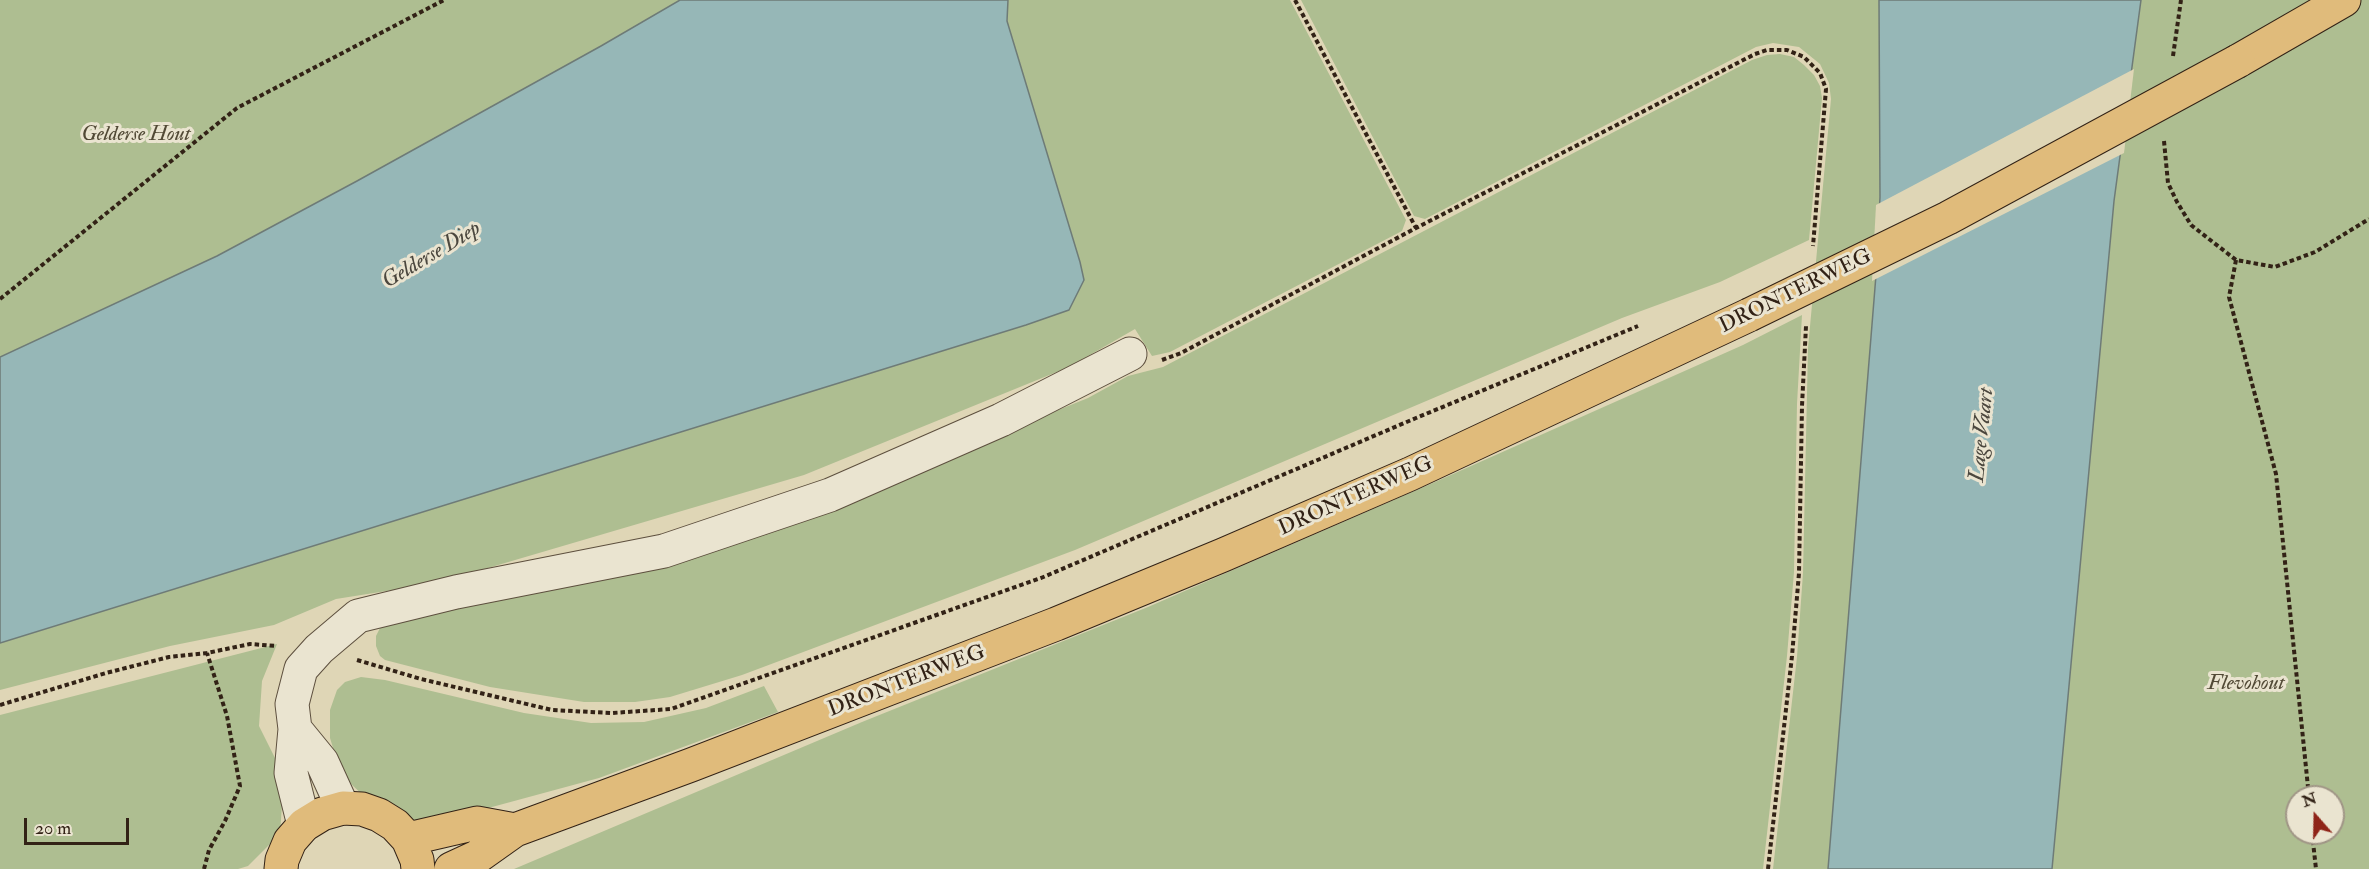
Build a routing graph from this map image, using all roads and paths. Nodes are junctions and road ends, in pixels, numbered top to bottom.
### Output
1 (444, 0) edge
2 (1295, 0) edge
3 (2181, 0) edge
4 (2344, 0) edge
5 (2173, 61) dead end
6 (2164, 137) dead end
7 (2369, 219) edge
8 (2236, 261) junction
9 (0, 299) edge
10 (1644, 324) dead end
11 (1130, 354) joint
12 (319, 649) junction
13 (207, 653) junction
14 (0, 705) edge
15 (295, 729) junction
16 (2308, 785) edge
17 (343, 808) junction
18 (304, 825) junction
19 (515, 830) junction
20 (2313, 845) edge
21 (413, 854) edge
22 (204, 869) edge
23 (281, 869) edge
24 (451, 869) edge
25 (2316, 869) edge

1 - 9 path
2 - 11 path
3 - 5 path
4 - 19 main road, DRONTERWEG, bridge
6 - 8 path
7 - 8 path
8 - 16 path
10 - 12 path
11 - 12 street
12 - 13 path
12 - 15 street
13 - 14 path
13 - 22 path
15 - 17 street
15 - 18 street
17 - 18 main road
17 - 21 main road
18 - 23 main road
19 - 21 main road
19 - 24 main road, DRONTERWEG
20 - 25 path

